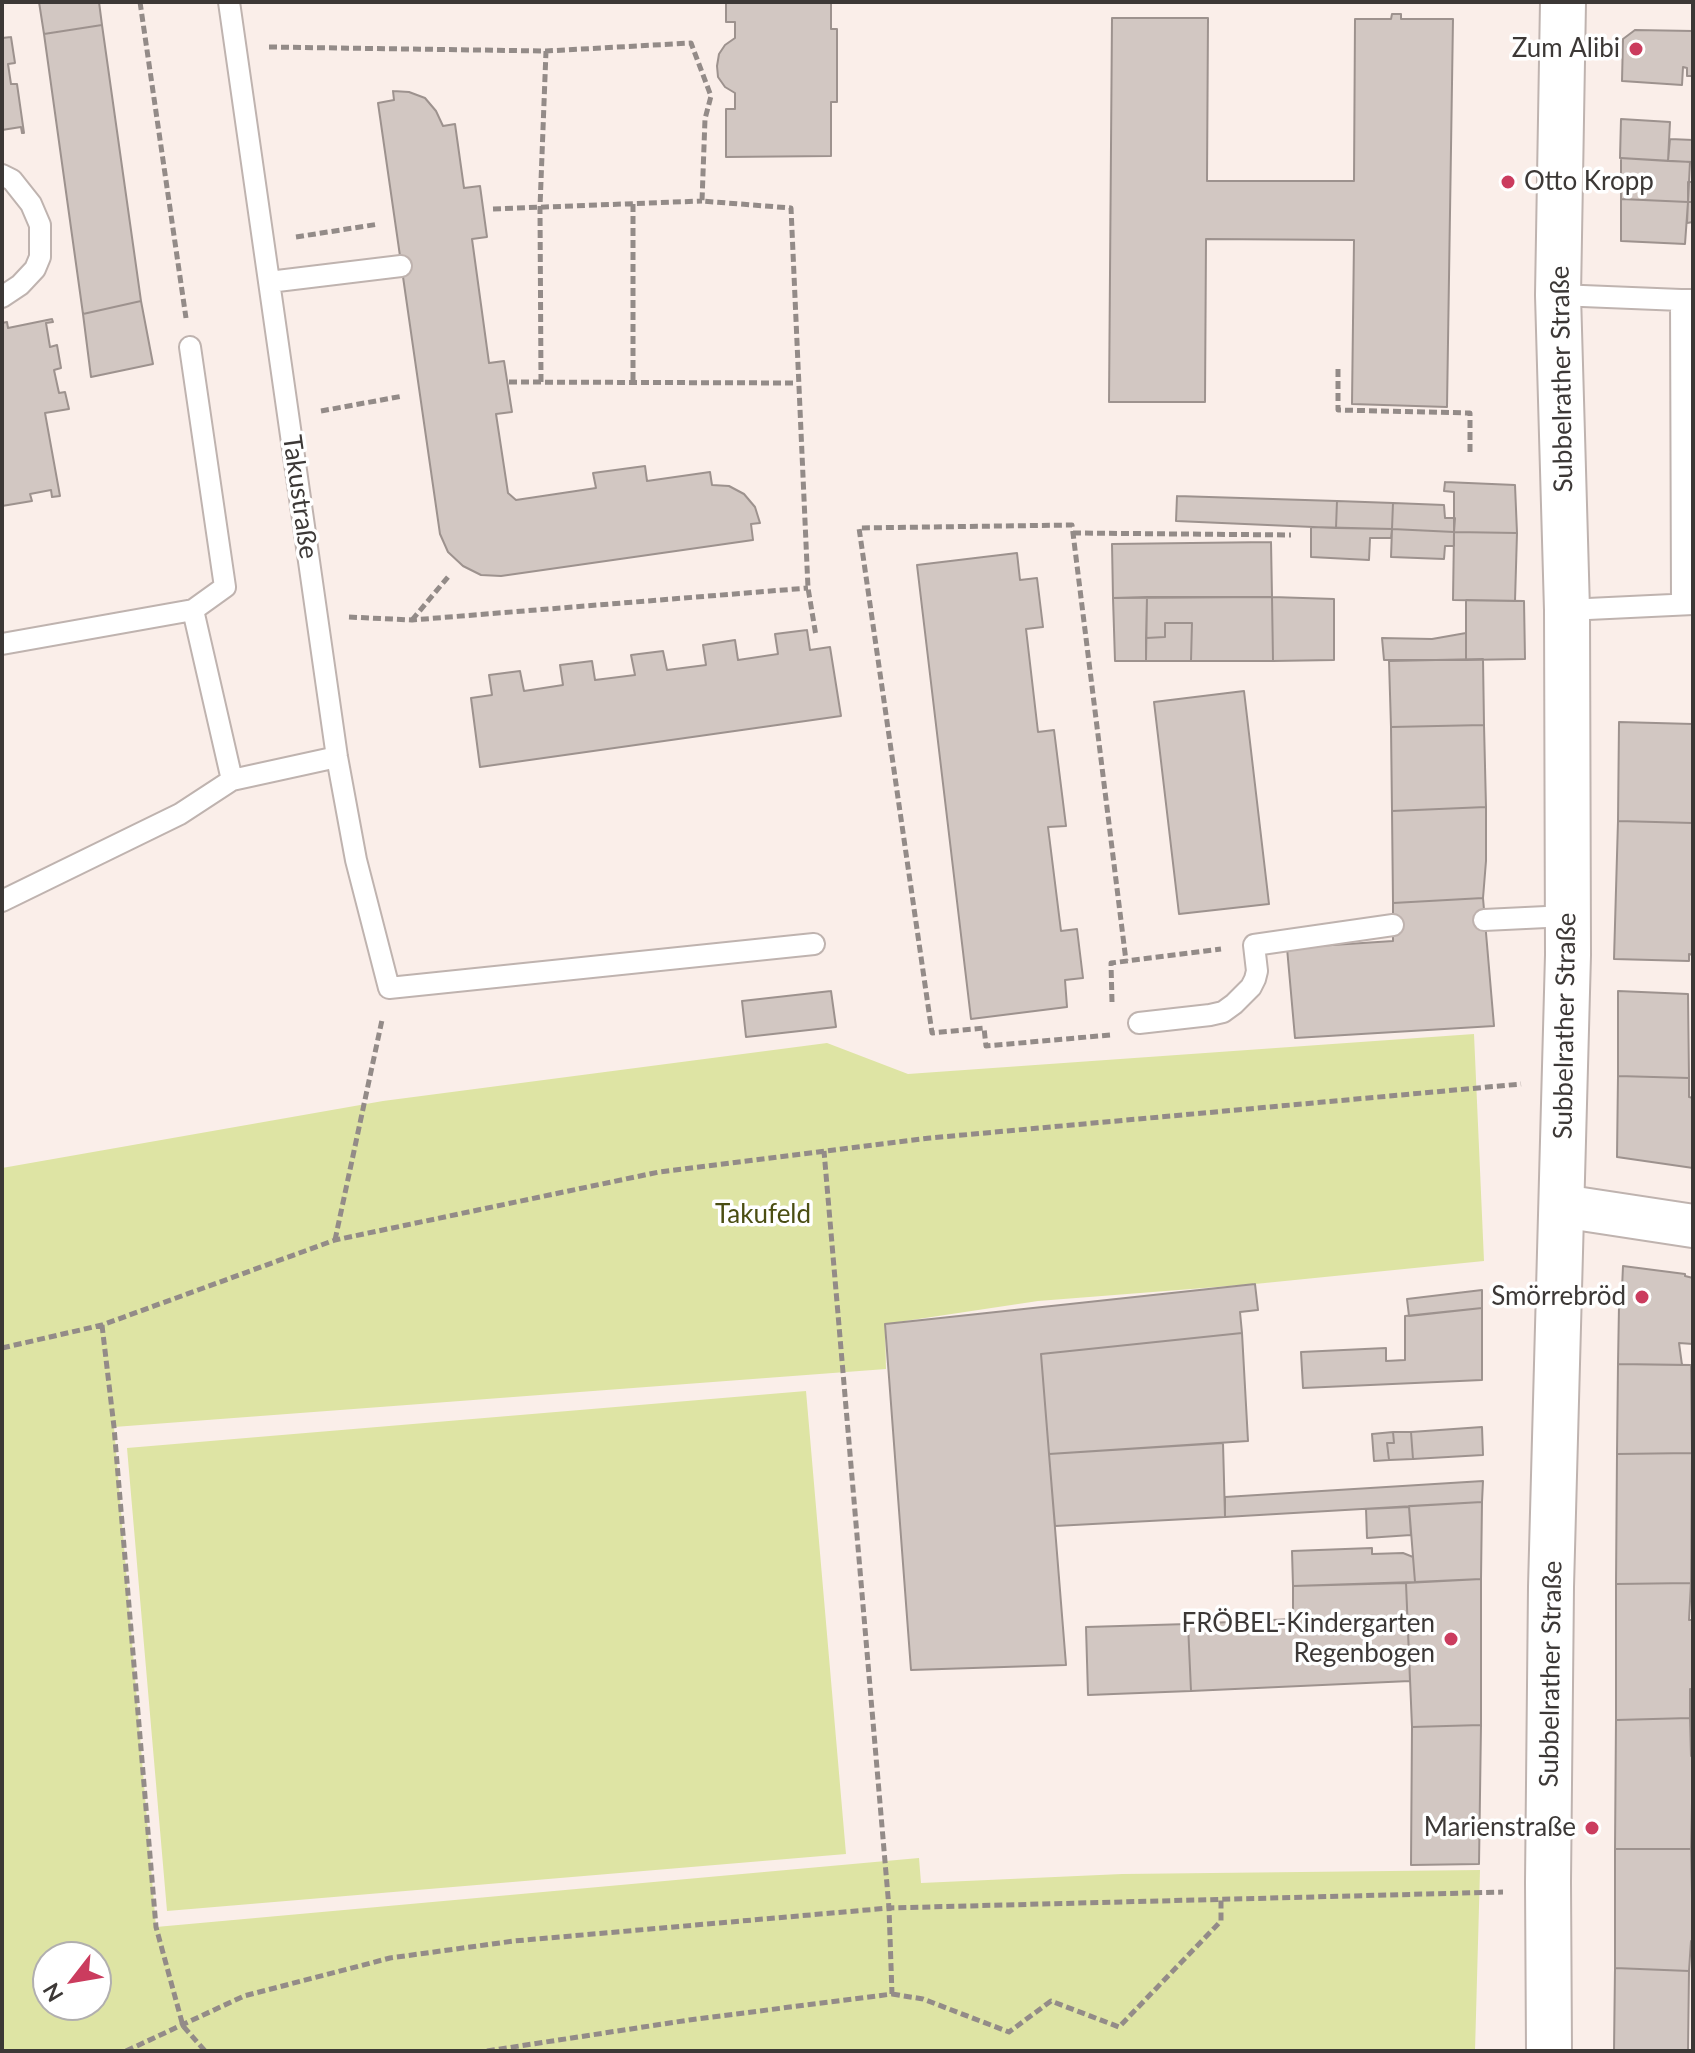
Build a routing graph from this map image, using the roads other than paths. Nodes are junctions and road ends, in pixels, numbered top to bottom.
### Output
1 (229, 2) edge
2 (1563, 2) edge
3 (2, 175) edge
4 (401, 266) dead end
5 (269, 282) junction
6 (1558, 295) junction
7 (2, 297) edge
8 (1687, 300) edge
9 (190, 347) road end
10 (1687, 604) edge
11 (193, 610) junction
12 (1567, 610) junction
13 (2, 644) edge
14 (337, 757) junction
15 (232, 780) junction
16 (2, 901) edge
17 (1567, 916) junction
18 (1484, 920) dead end
19 (1393, 925) dead end
20 (814, 944) dead end
21 (1139, 1023) dead end
22 (1562, 1206) junction
23 (1693, 1226) edge
24 (1549, 2051) edge

1 - 5 lane, Takustraße
2 - 6 main road, Subbelrather Straße
3 - 7 lane
4 - 5 lane
5 - 14 lane, Takustraße
6 - 8 lane
6 - 12 main road, Subbelrather Straße
8 - 10 lane
9 - 11 lane
10 - 12 lane
11 - 13 lane
11 - 15 lane
12 - 17 main road, Subbelrather Straße
14 - 15 lane
14 - 20 lane, Takustraße
15 - 16 lane
17 - 18 lane
17 - 22 main road, Subbelrather Straße
19 - 21 lane
22 - 23 street
22 - 24 main road, Subbelrather Straße

